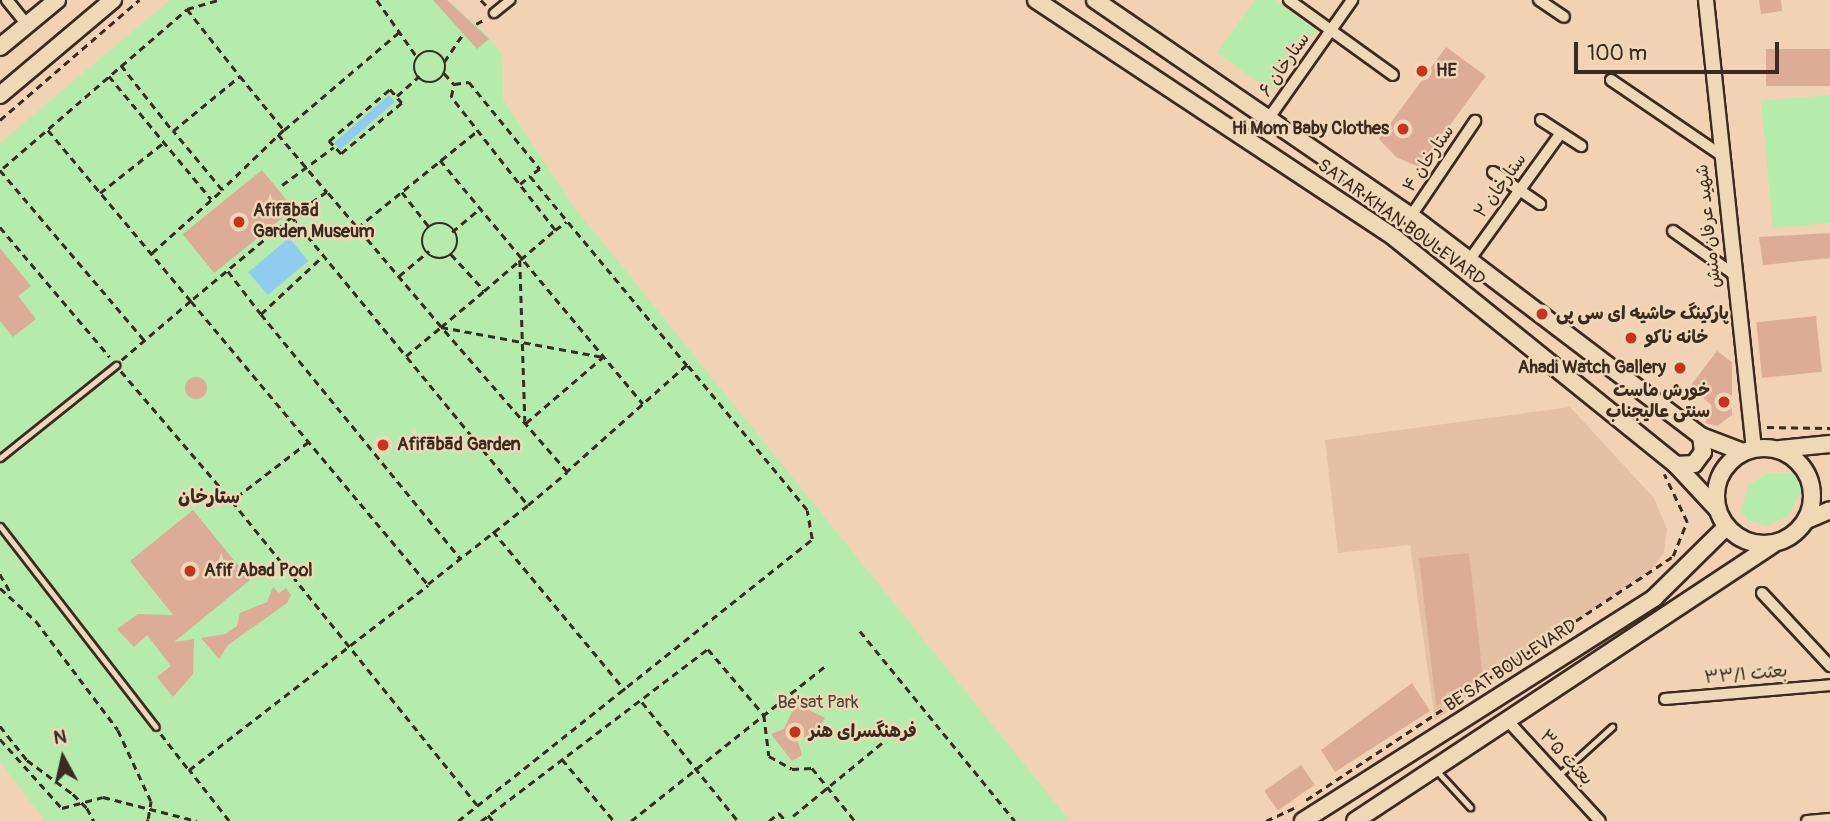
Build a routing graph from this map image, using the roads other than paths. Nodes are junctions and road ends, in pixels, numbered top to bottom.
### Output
1 (7, 0) edge
2 (57, 0) edge
3 (113, 0) edge
4 (510, 0) edge
5 (1036, 0) edge
6 (1289, 0) edge
7 (1352, 0) edge
8 (1539, 0) edge
9 (1706, 0) edge
10 (1103, 2) edge
11 (494, 13) dead end
12 (1564, 17) dead end
13 (27, 25) junction
14 (1330, 31) junction
15 (0, 47) edge
16 (1393, 75) dead end
17 (1611, 80) dead end
18 (0, 95) edge
19 (1272, 116) junction
20 (1541, 120) dead end
21 (1475, 121) dead end
22 (1560, 134) junction
23 (1581, 146) dead end
24 (1721, 155) junction
25 (1493, 172) dead end
26 (1520, 190) junction
27 (1540, 204) dead end
28 (1411, 216) junction
29 (1673, 231) dead end
30 (1470, 259) junction
31 (1732, 273) junction
32 (116, 365) road end
33 (1701, 436) junction
34 (1830, 444) edge
35 (1778, 449) junction
36 (1749, 450) junction
37 (0, 458) edge
38 (1676, 465) junction
39 (1717, 509) junction
40 (1830, 510) edge
41 (1807, 520) junction
42 (0, 526) edge
43 (1726, 527) junction
44 (1772, 545) junction
45 (1762, 593) dead end
46 (1830, 666) edge
47 (1830, 685) edge
48 (1665, 699) dead end
49 (1507, 720) junction
50 (156, 727) road end
51 (1612, 727) dead end
52 (1435, 769) junction
53 (1559, 775) junction
54 (1469, 807) dead end
55 (1830, 819) edge
56 (1303, 821) edge
57 (1355, 821) edge
58 (1600, 821) edge
59 (1807, 821) edge

1 - 13 street
2 - 13 main road
3 - 18 main road
4 - 11 street
5 - 38 main road, SATAR KHAN BOULEVARD
6 - 14 street
7 - 14 street, ستارخان ۶
8 - 12 street
9 - 24 street, شهید عرفان منش
10 - 19 main road, SATAR KHAN BOULEVARD
13 - 15 main road
14 - 16 street
14 - 19 street, ستارخان ۶
17 - 24 street
19 - 28 main road, SATAR KHAN BOULEVARD
20 - 22 street
21 - 28 street, ۴ ستارخان
22 - 23 street
22 - 26 street, ۲ ستارخان
24 - 31 street, شهید عرفان منش
25 - 26 street
26 - 27 street
26 - 30 street, ۲ ستارخان
28 - 30 main road, SATAR KHAN BOULEVARD
29 - 31 street
30 - 33 main road, SATAR KHAN BOULEVARD
31 - 36 street, شهید عرفان منش
32 - 37 lane
33 - 36 main road, SATAR KHAN BOULEVARD
33 - 38 main road
34 - 35 main road
35 - 36 main road
35 - 41 main road
36 - 39 main road
38 - 39 main road, SATAR KHAN BOULEVARD
39 - 43 main road
40 - 41 main road
41 - 44 main road
42 - 50 lane
43 - 44 main road
43 - 56 main road, BE'SAT BOULEVARD
44 - 49 main road
45 - 46 street
47 - 48 street, ۳۳/۱ بعثت
49 - 52 main road
49 - 53 street, ۳۵ بعثت
51 - 53 lane
52 - 54 lane
52 - 57 main road
53 - 58 street, ۳۵ بعثت
55 - 59 street

